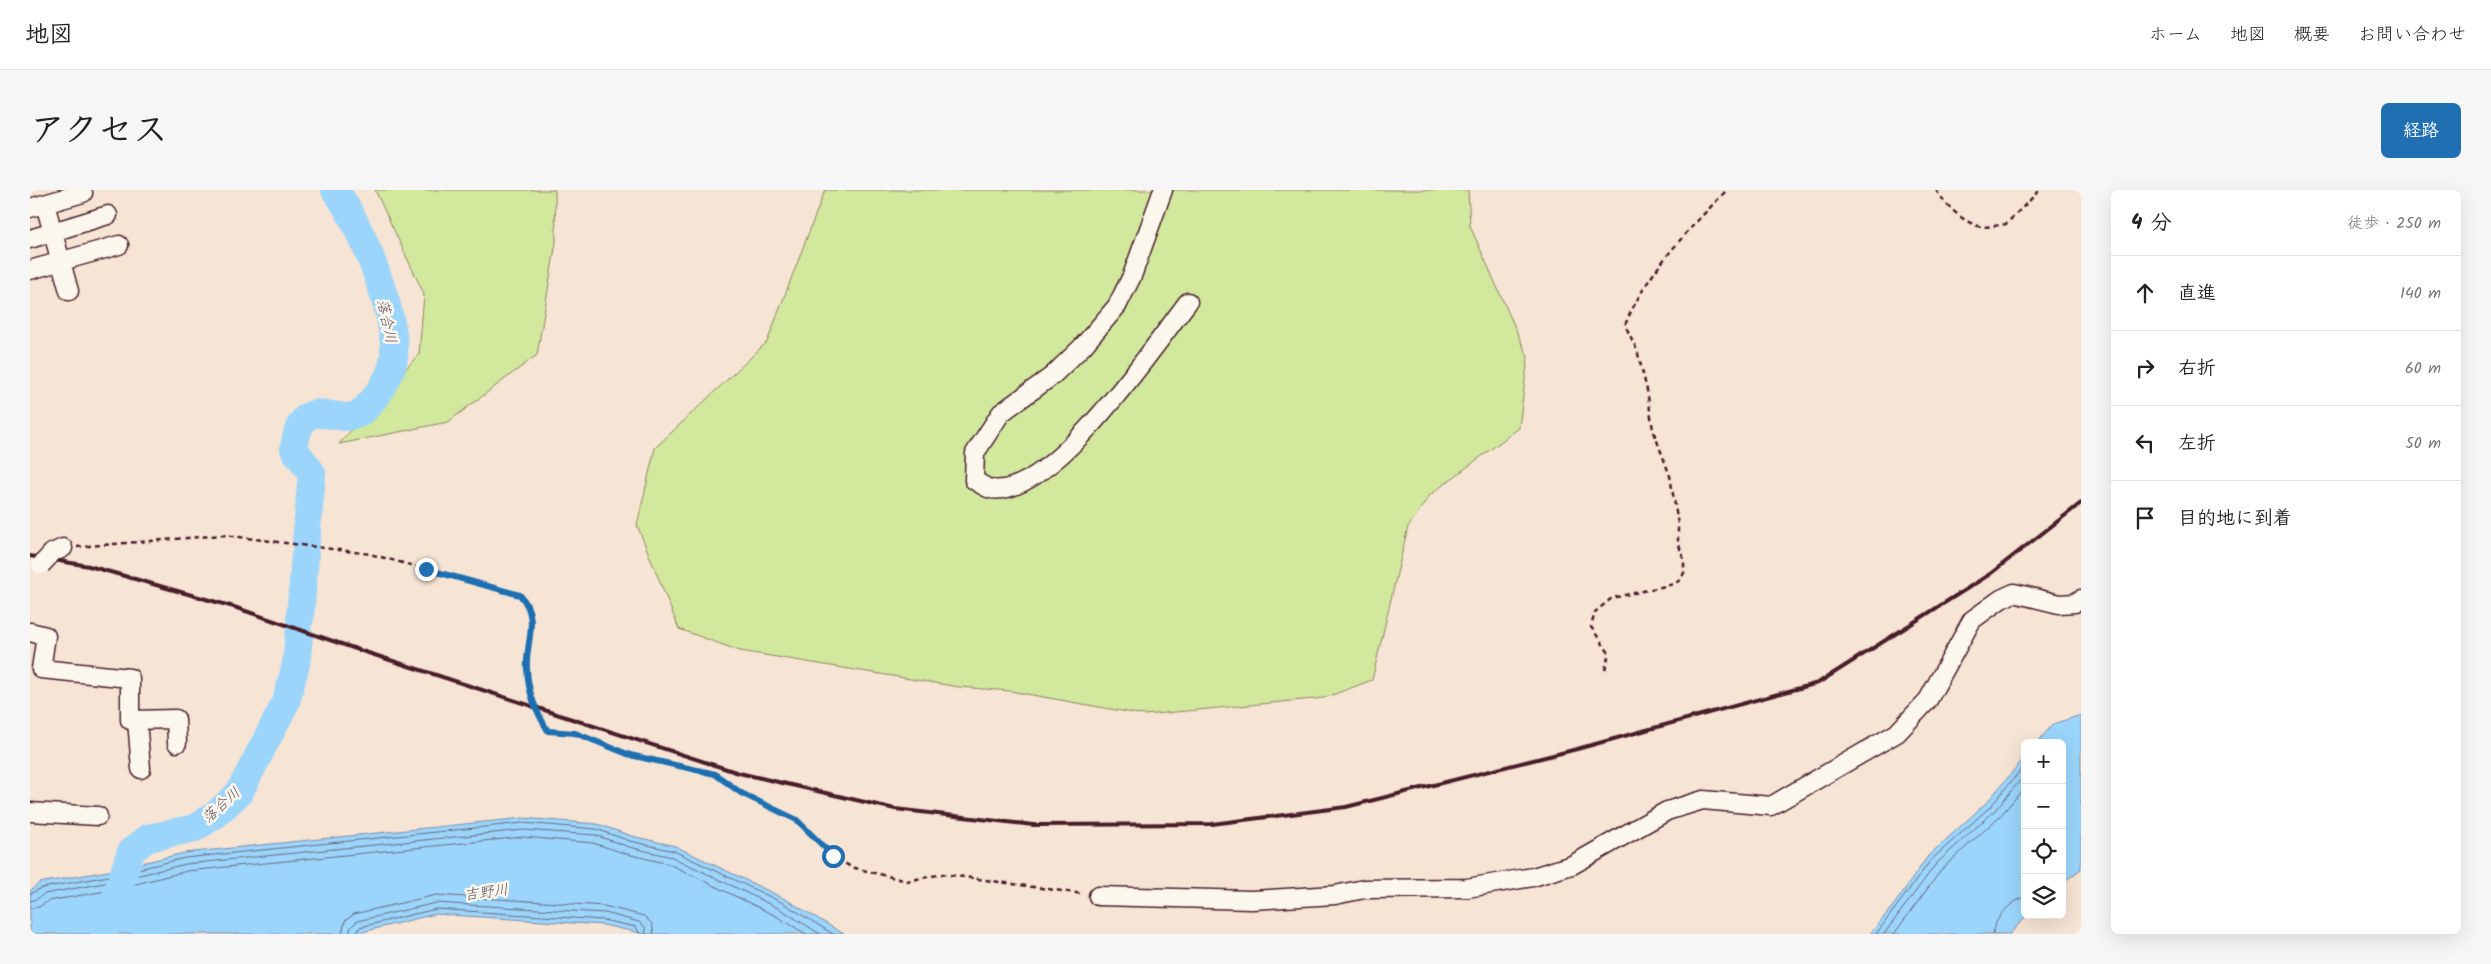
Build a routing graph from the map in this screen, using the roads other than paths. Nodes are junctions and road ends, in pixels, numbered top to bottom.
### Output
1 (1163, 190) edge
2 (83, 193) dead end
3 (37, 206) edge
4 (108, 215) dead end
5 (54, 232) junction
6 (30, 239) edge
7 (119, 245) dead end
8 (62, 262) junction
9 (30, 270) edge
10 (69, 291) dead end
11 (1188, 302) dead end
12 (2081, 598) edge
13 (30, 632) edge
14 (136, 720) junction
15 (177, 743) dead end
16 (140, 769) dead end
17 (30, 812) edge
18 (98, 816) dead end
19 (1098, 896) road end

1 - 11 street
2 - 3 street
3 - 5 street
4 - 5 street
5 - 6 street
5 - 8 street
7 - 8 street
8 - 9 street
8 - 10 street
12 - 19 street
13 - 14 street
14 - 15 street
14 - 16 street
17 - 18 street

